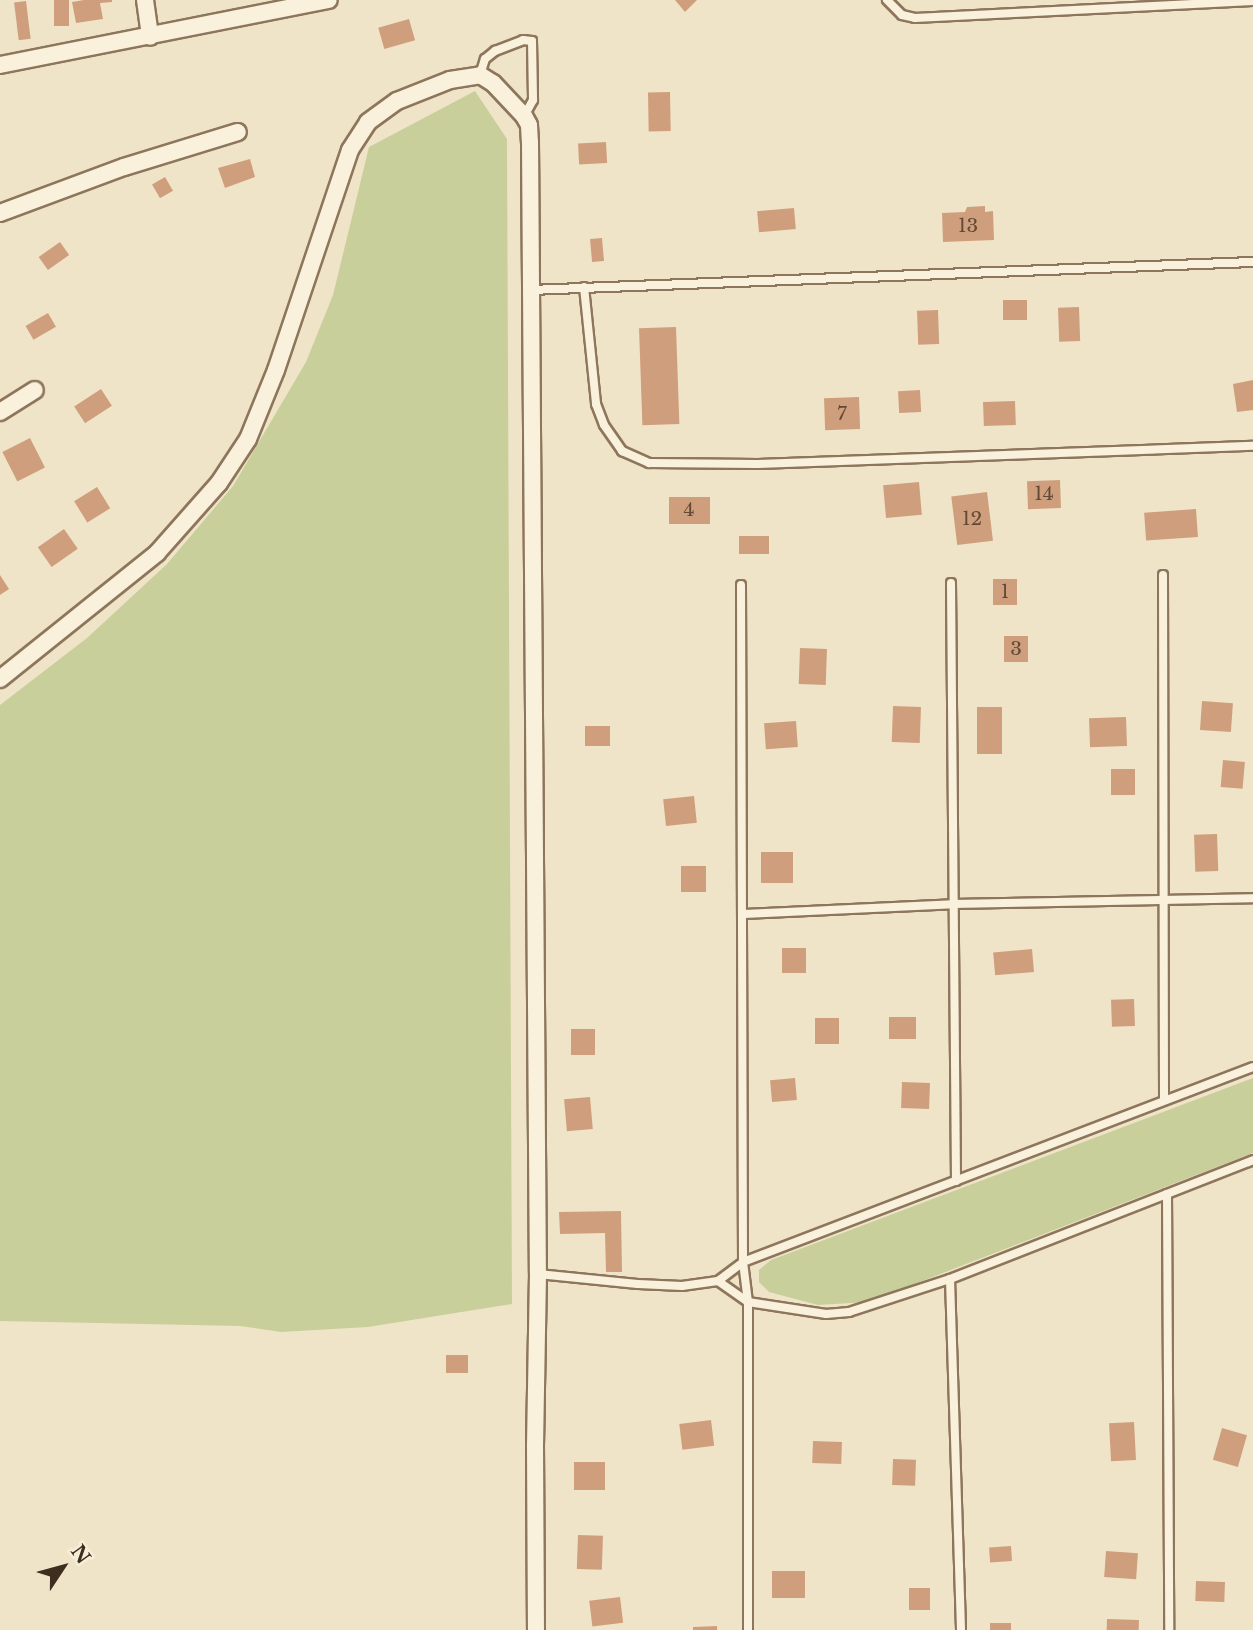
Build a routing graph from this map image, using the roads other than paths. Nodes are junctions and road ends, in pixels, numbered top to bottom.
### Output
1 (145, 0) edge
2 (329, 0) edge
3 (887, 0) edge
4 (1253, 1) edge
5 (150, 37) junction
6 (0, 65) edge
7 (480, 75) junction
8 (524, 116) junction
9 (238, 132) dead end
10 (0, 213) edge
11 (1253, 262) edge
12 (584, 288) junction
13 (530, 290) junction
14 (35, 390) dead end
15 (0, 412) edge
16 (1253, 446) edge
17 (1163, 575) dead end
18 (951, 583) dead end
19 (741, 585) dead end
20 (0, 679) edge
21 (1165, 898) junction
22 (1253, 898) edge
23 (953, 904) junction
24 (744, 914) junction
25 (1253, 1067) edge
26 (1164, 1099) junction
27 (1253, 1160) edge
28 (956, 1181) junction
29 (1167, 1194) junction
30 (743, 1262) junction
31 (538, 1274) junction
32 (950, 1279) junction
33 (718, 1282) junction
34 (748, 1302) junction
35 (536, 1630) edge
36 (748, 1630) edge
37 (961, 1630) edge
38 (1169, 1630) edge

1 - 5 street
2 - 5 street
3 - 4 lane
5 - 6 street
7 - 8 street
7 - 8 lane
7 - 20 street
8 - 13 street
9 - 10 street
11 - 12 lane
12 - 13 lane
12 - 16 lane
13 - 31 street
14 - 15 street
17 - 21 lane
18 - 23 lane
19 - 24 lane
21 - 22 lane
21 - 23 lane
21 - 26 lane
23 - 24 lane
23 - 28 lane
24 - 30 lane
25 - 26 lane
26 - 28 lane
27 - 29 lane
28 - 30 lane
29 - 32 lane
29 - 38 lane
30 - 33 lane
30 - 34 lane
31 - 33 lane
31 - 35 street
32 - 34 lane
32 - 37 lane
33 - 34 lane
34 - 36 lane

